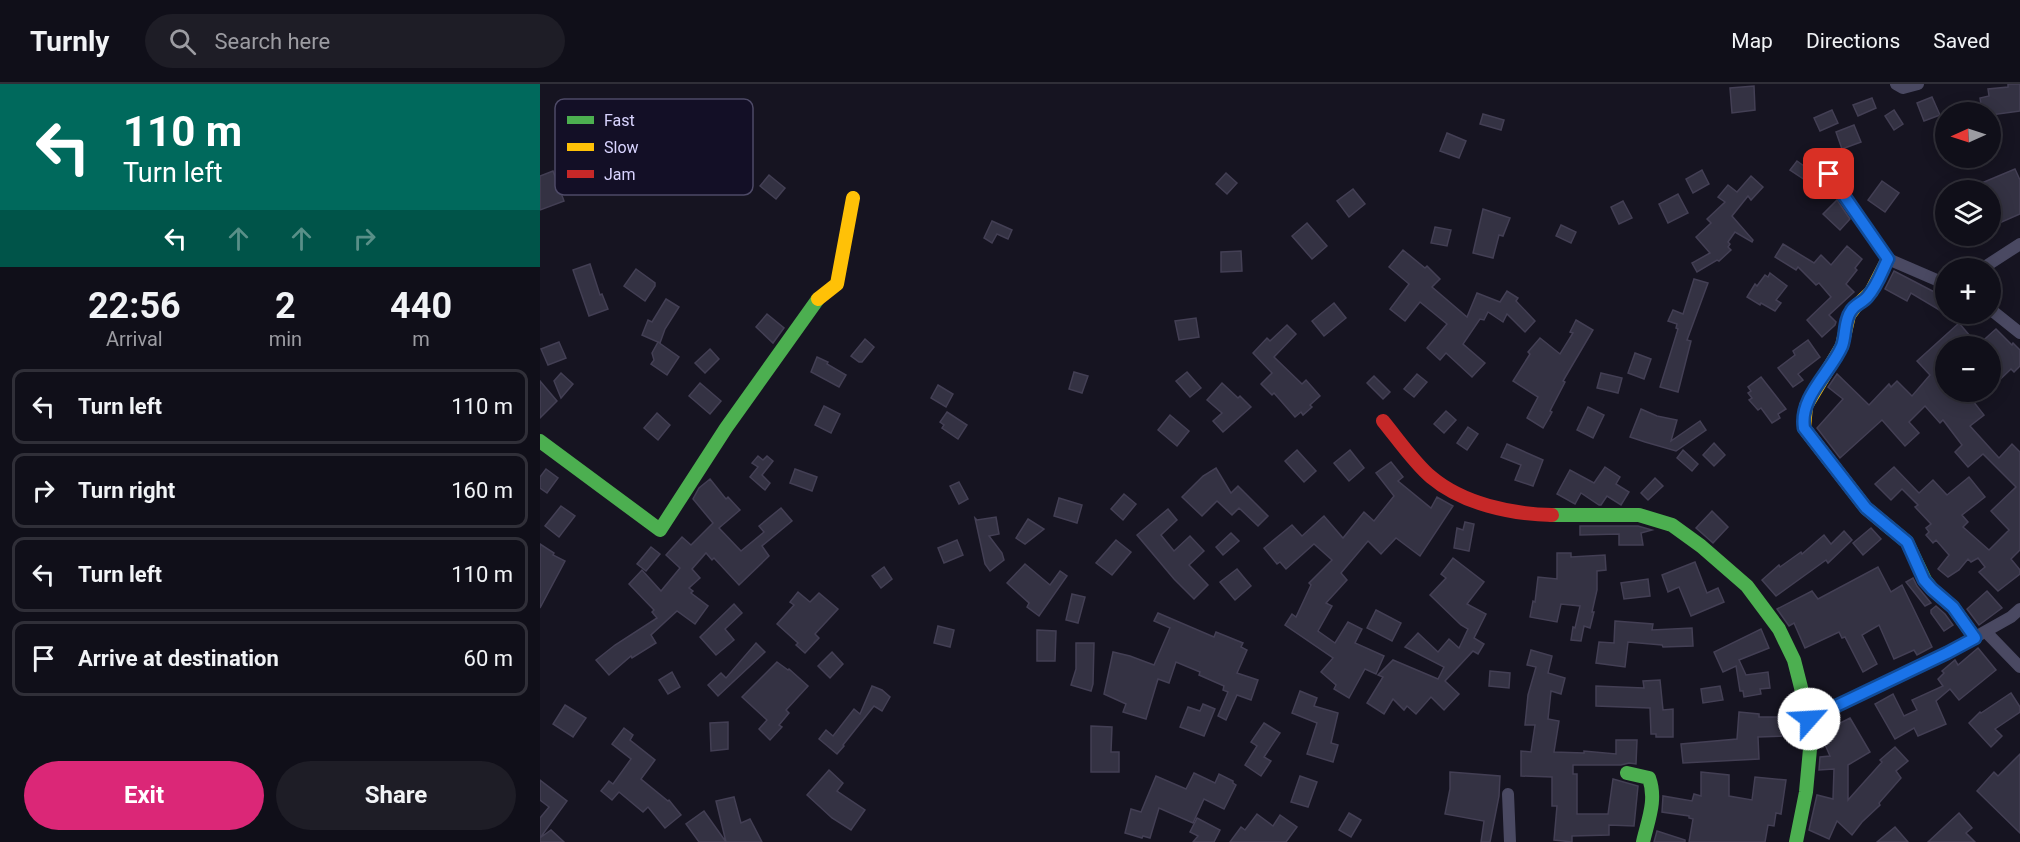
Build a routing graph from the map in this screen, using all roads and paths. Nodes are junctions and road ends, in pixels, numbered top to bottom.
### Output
1 (1896, 84) edge
2 (1918, 84) edge
3 (1816, 156) dead end
4 (853, 198) dead end
5 (2020, 244) edge
6 (1998, 258) edge
7 (1888, 259) junction
8 (1935, 279) edge
9 (2001, 318) edge
10 (2020, 333) edge
11 (1383, 421) dead end
12 (540, 441) edge
13 (2020, 609) edge
14 (1980, 635) junction
15 (2020, 667) edge
16 (1809, 719) junction
17 (1627, 773) dead end
18 (1508, 794) dead end
19 (1510, 842) edge
20 (1643, 842) edge
21 (1796, 842) edge

1 - 2 street
3 - 7 street
4 - 12 street
5 - 6 street
7 - 8 street
7 - 14 street
9 - 10 street
11 - 16 street
13 - 14 street
14 - 15 street
14 - 16 street
16 - 21 street
17 - 20 street
18 - 19 street

